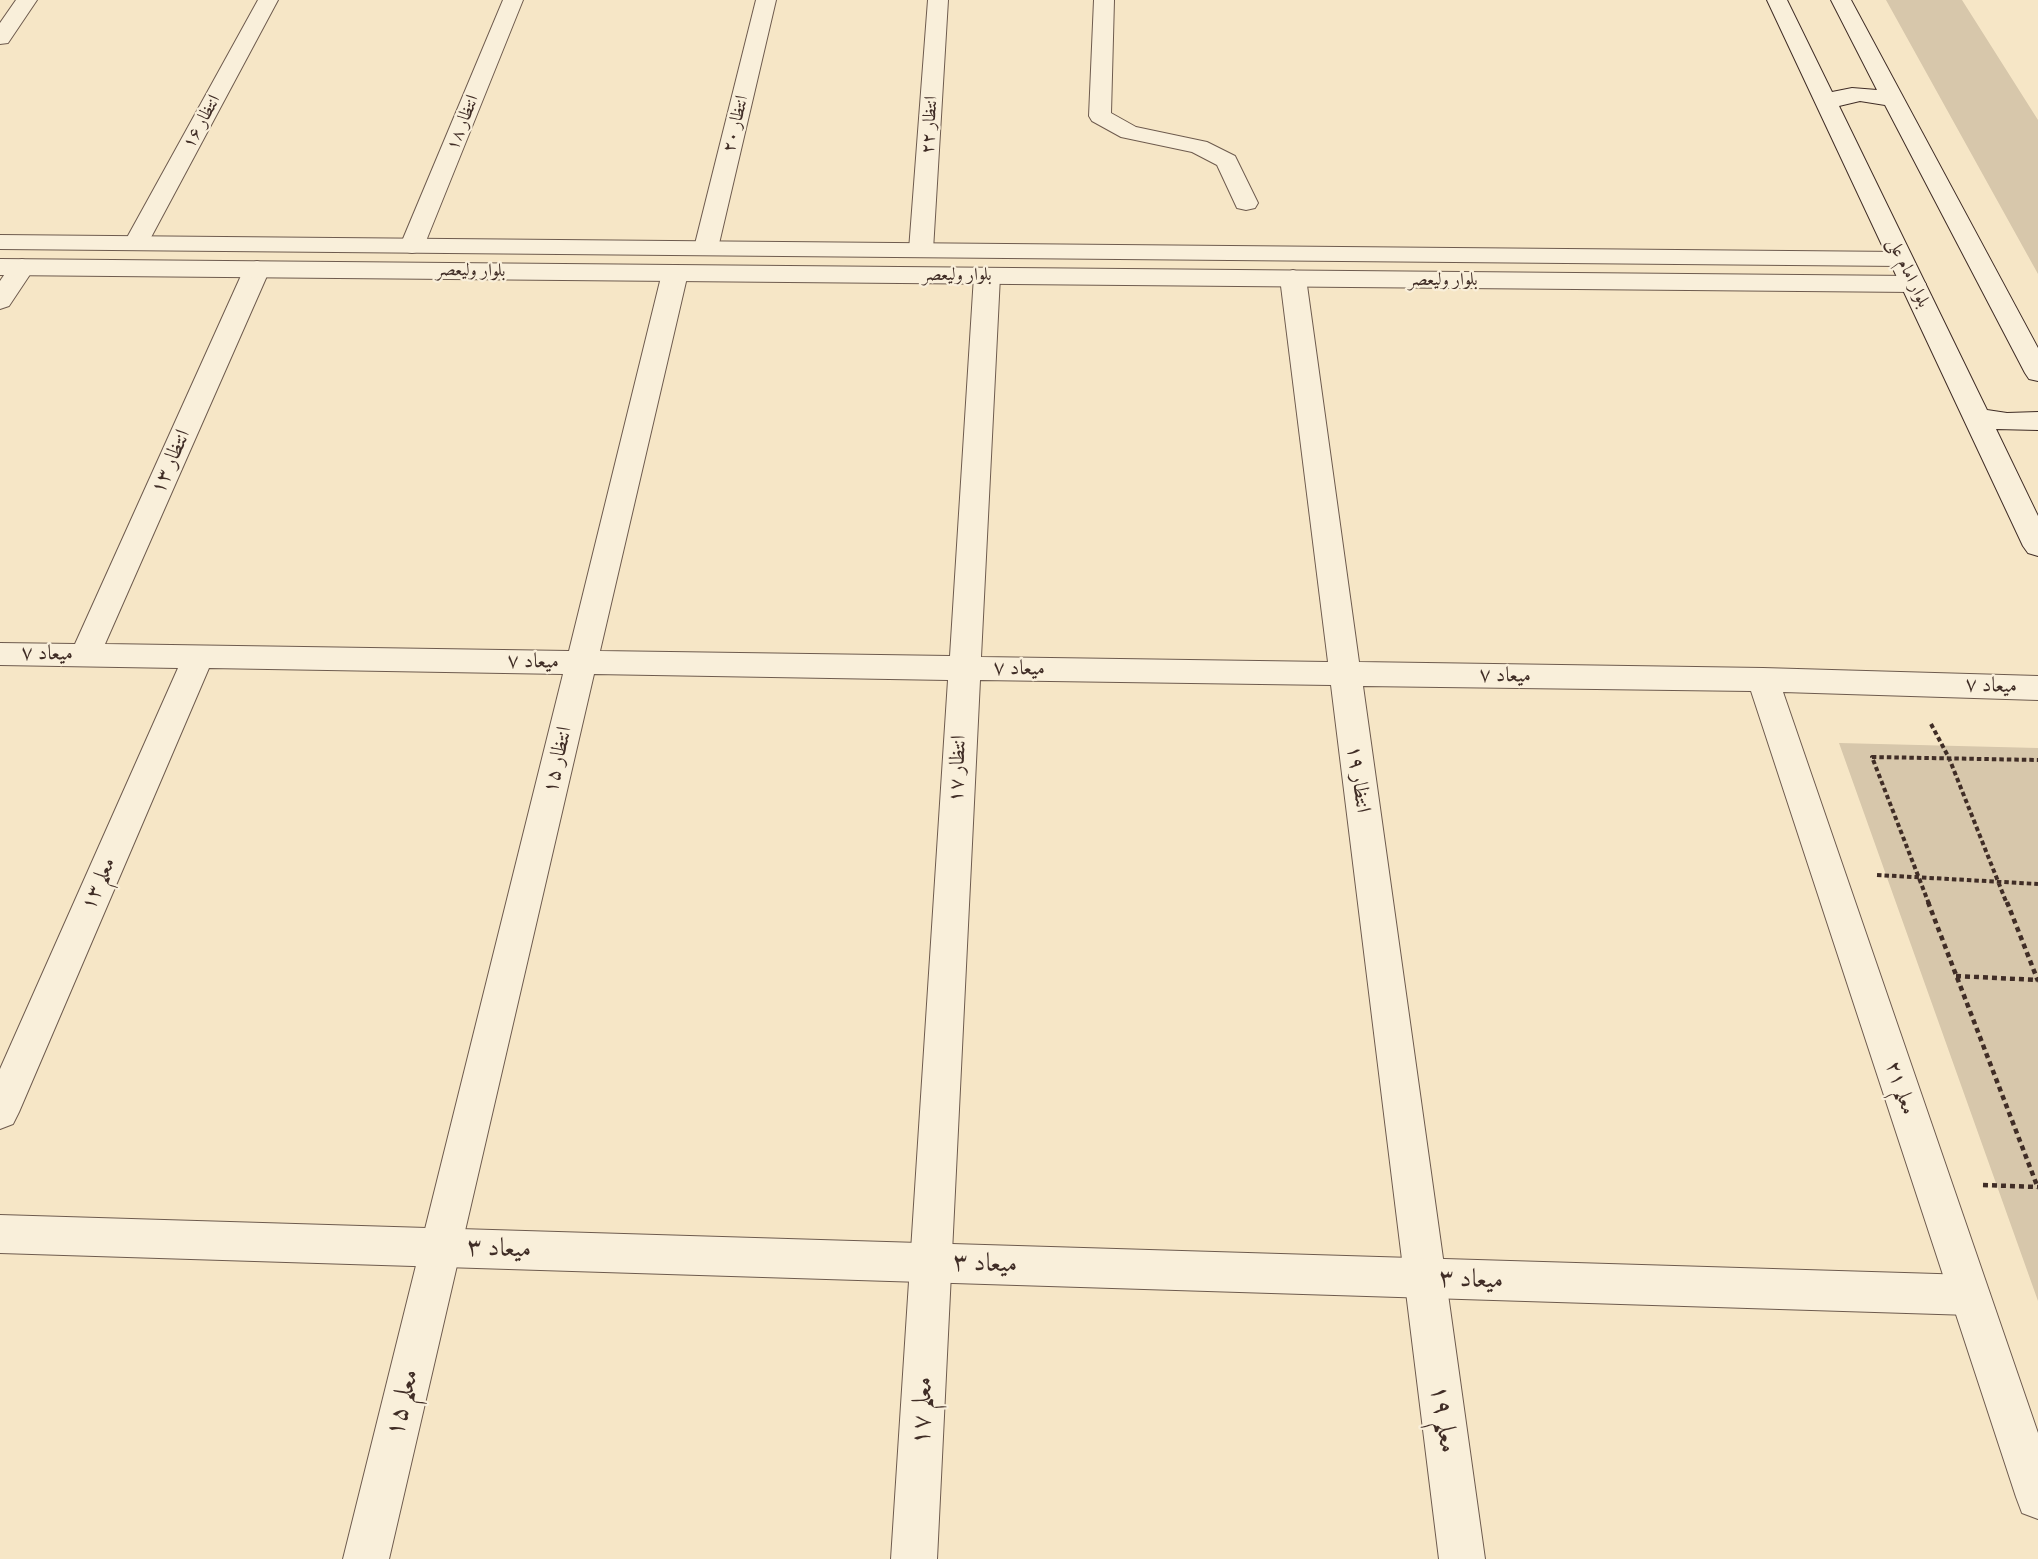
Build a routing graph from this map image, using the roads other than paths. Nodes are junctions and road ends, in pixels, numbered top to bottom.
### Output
1 (0, 0) edge
2 (14, 0) edge
3 (27, 0) edge
4 (268, 0) edge
5 (513, 0) edge
6 (766, 0) edge
7 (938, 0) edge
8 (1104, 0) edge
9 (1777, 0) edge
10 (1841, 0) edge
11 (0, 38) edge
12 (1894, 101) junction
13 (1826, 103) junction
14 (1245, 203) dead end
15 (0, 242) edge
16 (136, 243) junction
17 (412, 246) junction
18 (706, 248) junction
19 (884, 250) junction
20 (921, 250) junction
21 (1815, 258) junction
22 (1901, 259) junction
23 (11, 267) edge
24 (257, 269) junction
25 (675, 273) junction
26 (881, 275) junction
27 (987, 276) junction
28 (1293, 278) junction
29 (1824, 283) junction
30 (1913, 284) junction
31 (0, 301) edge
32 (2038, 373) edge
33 (1976, 417) junction
34 (2038, 422) edge
35 (2038, 546) edge
36 (0, 654) edge
37 (85, 655) junction
38 (198, 657) junction
39 (581, 663) junction
40 (964, 668) junction
41 (1344, 674) junction
42 (1763, 680) junction
43 (2038, 688) edge
44 (0, 1112) edge
45 (0, 1234) edge
46 (441, 1247) junction
47 (931, 1262) junction
48 (1425, 1279) junction
49 (1970, 1295) junction
50 (2038, 1497) edge
51 (366, 1559) edge
52 (914, 1559) edge
53 (1462, 1559) edge

1 - 2 street
3 - 11 street
4 - 16 street, انتظار ۱۶
5 - 17 street, انتظار ۱۸
6 - 18 street, انتظار ۲۰
7 - 20 street, انتظار ۲۲
8 - 14 street
9 - 13 street, بلوار امام علی
10 - 12 street
12 - 13 street
12 - 32 street
13 - 22 street, بلوار امام علی
15 - 16 street, بلوار ولیعصر
16 - 17 street, بلوار ولیعصر
17 - 18 street, بلوار ولیعصر
18 - 19 street, بلوار ولیعصر
19 - 20 street, بلوار ولیعصر
19 - 26 street
20 - 21 street, بلوار ولیعصر
21 - 22 street, بلوار ولیعصر
21 - 29 street
22 - 30 street, بلوار امام علی
23 - 24 street, بلوار ولیعصر
23 - 31 street
24 - 25 street, بلوار ولیعصر
24 - 37 street, انتظار ۱۳
25 - 26 street, بلوار ولیعصر
25 - 39 street, انتظار ۱۵
26 - 27 street, بلوار ولیعصر
27 - 28 street, بلوار ولیعصر
27 - 40 street, انتظار ۱۷
28 - 29 street, بلوار ولیعصر
28 - 41 street, انتظار ۱۹
29 - 30 street, بلوار ولیعصر
30 - 33 street, بلوار امام علی
33 - 34 street
33 - 35 street, بلوار امام علی
36 - 37 street, میعاد ۷
37 - 38 street, میعاد ۷
38 - 39 street, میعاد ۷
38 - 44 street, معلم ۱۳
39 - 40 street, میعاد ۷
39 - 46 street, انتظار ۱۵
40 - 41 street, میعاد ۷
40 - 47 street, انتظار ۱۷
41 - 42 street, میعاد ۷
41 - 48 street, انتظار ۱۹
42 - 43 street, میعاد ۷
42 - 49 street, معلم ۲۱
45 - 46 street, میعاد ۳
46 - 47 street, میعاد ۳
46 - 51 street, معلم ۱۵
47 - 48 street, میعاد ۳
47 - 52 street, معلم ۱۷
48 - 49 street, میعاد ۳
48 - 53 street, معلم ۱۹
49 - 50 street, معلم ۲۱

